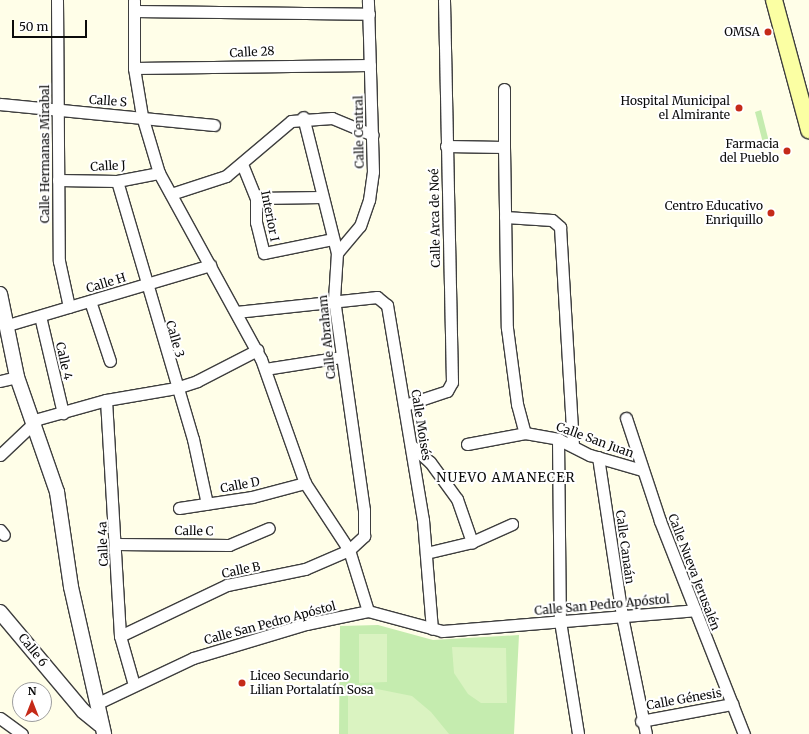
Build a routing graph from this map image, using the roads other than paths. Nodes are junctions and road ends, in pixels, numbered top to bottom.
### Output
1 (57, 0) edge
2 (368, 0) edge
3 (444, 0) edge
4 (774, 0) edge
5 (134, 6) edge
6 (369, 14) junction
7 (370, 65) junction
8 (134, 68) junction
9 (504, 89) dead end
10 (0, 104) edge
11 (58, 110) junction
12 (142, 116) junction
13 (303, 117) junction
14 (214, 125) dead end
15 (809, 130) edge
16 (373, 135) junction
17 (446, 146) junction
18 (504, 147) junction
19 (242, 164) junction
20 (159, 173) junction
21 (58, 180) junction
22 (117, 181) junction
23 (171, 194) junction
24 (322, 197) junction
25 (256, 198) junction
26 (505, 216) junction
27 (332, 239) junction
28 (337, 253) junction
29 (210, 265) junction
30 (146, 284) junction
31 (0, 294) edge
32 (334, 300) junction
33 (90, 301) junction
34 (69, 307) junction
35 (236, 312) junction
36 (40, 316) junction
37 (8, 325) junction
38 (257, 350) junction
39 (342, 357) junction
40 (110, 361) dead end
41 (265, 369) junction
42 (17, 377) junction
43 (0, 381) edge
44 (176, 388) junction
45 (106, 400) junction
46 (406, 405) junction
47 (63, 412) junction
48 (626, 418) dead end
49 (36, 423) junction
50 (525, 433) junction
51 (558, 439) junction
52 (467, 444) dead end
53 (412, 446) junction
54 (573, 446) junction
55 (0, 455) edge
56 (598, 457) junction
57 (642, 470) junction
58 (305, 483) junction
59 (207, 504) junction
60 (179, 508) dead end
61 (512, 524) dead end
62 (269, 528) dead end
63 (472, 542) junction
64 (116, 544) junction
65 (349, 550) junction
66 (426, 553) junction
67 (695, 610) junction
68 (368, 611) junction
69 (0, 612) edge
70 (622, 616) junction
71 (560, 621) junction
72 (432, 629) junction
73 (120, 636) junction
74 (134, 685) junction
75 (98, 703) junction
76 (732, 704) junction
77 (0, 718) edge
78 (641, 720) junction
79 (102, 729) edge
80 (22, 734) edge
81 (578, 734) edge
82 (646, 734) edge
83 (744, 734) edge

1 - 11 street, Calle Hermanas Mirabal
2 - 6 street, Calle Central
3 - 17 street, Calle Arca de Noé
4 - 15 main road
5 - 6 street
5 - 8 street
6 - 7 street, Calle Central
7 - 8 street, Calle 28
7 - 16 street, Calle Central
8 - 12 street
9 - 18 street
10 - 11 street, Calle S
11 - 12 street, Calle S
11 - 21 street, Calle Hermanas Mirabal
12 - 14 street, Calle S
12 - 20 street
13 - 16 street
13 - 19 street
13 - 24 street, Calle Abraham
16 - 28 street, Calle Central
17 - 18 street
17 - 46 street, Calle Arca de Noé
18 - 26 street
19 - 23 street
19 - 25 street, Interior I
20 - 22 street, Calle J
20 - 23 street
21 - 22 street, Calle J
21 - 34 street, Calle Hermanas Mirabal
22 - 30 street, Calle 3
23 - 29 street
24 - 25 street
24 - 27 street, Calle Abraham
25 - 27 street, Interior I
26 - 50 street
26 - 54 street
27 - 28 street, Calle Abraham
28 - 32 street, Calle Abraham
29 - 30 street, Calle H
29 - 35 street
30 - 33 street, Calle H
30 - 44 street, Calle 3
31 - 37 street
32 - 35 street
32 - 39 street, Calle Abraham
32 - 46 street, Calle Moisés
33 - 34 street, Calle H
33 - 40 street
34 - 36 street, Calle H
35 - 38 street
36 - 37 street, Calle H
36 - 47 street, Calle 4
37 - 42 street
38 - 41 street
38 - 44 street
39 - 41 street
39 - 65 street, Calle Abraham
41 - 58 street
42 - 43 street
42 - 49 street
44 - 45 street
44 - 59 street, Calle 3
45 - 47 street
45 - 64 street, Calle 4a
46 - 53 street, Calle Moisés
47 - 49 street
48 - 57 street, Calle Nueva Jerusalén
49 - 55 street
49 - 75 street
50 - 51 street, Calle San Juan
50 - 52 street, Calle San Juan
51 - 54 street, Calle San Juan
51 - 71 street
53 - 63 street
53 - 66 street, Calle Moisés
54 - 56 street, Calle San Juan
56 - 57 street, Calle San Juan
56 - 70 street, Calle Canaán
57 - 67 street, Calle Nueva Jerusalén
58 - 59 street, Calle D
58 - 65 street
59 - 60 street, Calle D
61 - 63 street
62 - 64 street, Calle C
63 - 66 street
64 - 73 street, Calle 4a
65 - 68 street
65 - 73 street, Calle B
66 - 72 street, Calle Moisés
67 - 70 street, Calle San Pedro Apóstol
67 - 76 street, Calle Nueva Jerusalén
68 - 72 street, Calle San Pedro Apóstol
68 - 74 street, Calle San Pedro Apóstol
69 - 79 street, Calle 6
70 - 71 street, Calle San Pedro Apóstol
70 - 78 street, Calle Canaán
71 - 72 street, Calle San Pedro Apóstol
71 - 81 street
73 - 74 street, Calle 4a
74 - 75 street, Calle San Pedro Apóstol
75 - 79 street
76 - 78 street, Calle Génesis
76 - 83 street, Calle Nueva Jerusalén
77 - 80 street
78 - 82 street, Calle Canaán

